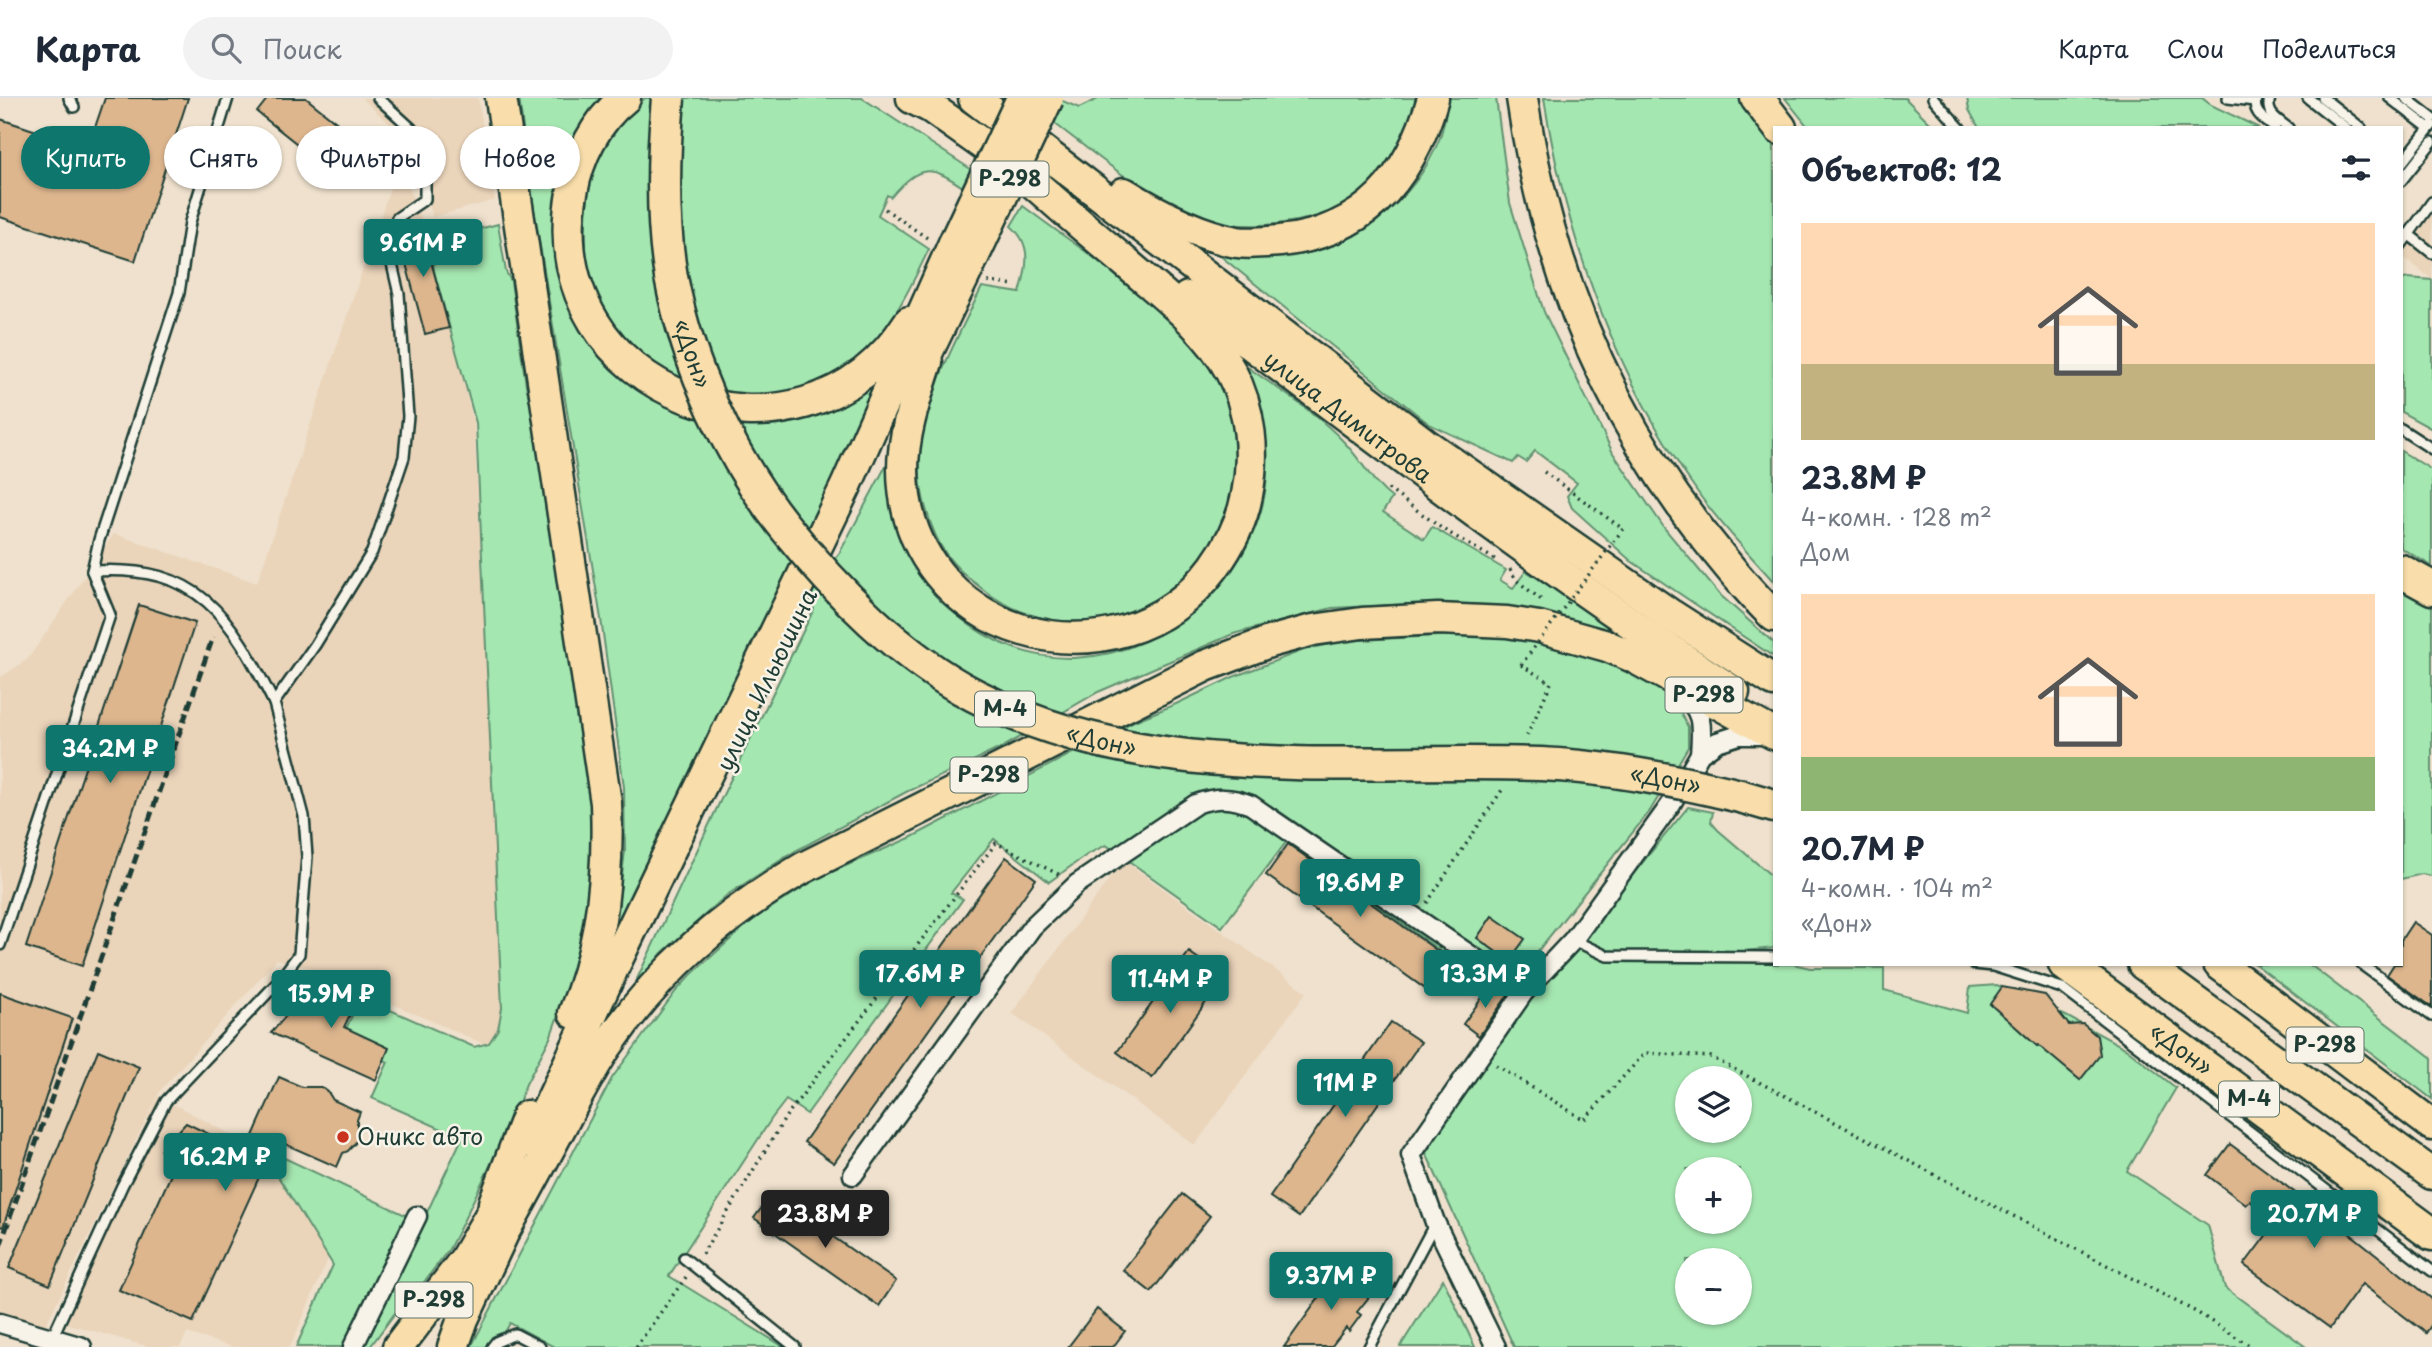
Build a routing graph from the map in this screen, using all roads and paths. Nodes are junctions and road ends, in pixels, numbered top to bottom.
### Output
1 (69, 98) edge
2 (228, 98) edge
3 (378, 98) edge
4 (492, 98) edge
5 (501, 98) edge
6 (625, 98) edge
7 (668, 98) edge
8 (974, 98) edge
9 (1022, 98) edge
10 (1048, 98) edge
11 (1433, 98) edge
12 (1522, 98) edge
13 (1757, 98) edge
14 (2228, 98) edge
15 (2270, 98) edge
16 (2308, 98) edge
17 (2323, 98) edge
18 (2390, 98) edge
19 (2406, 98) edge
20 (1937, 99) edge
21 (2256, 100) edge
22 (921, 103) edge
23 (74, 107) dead end
24 (2431, 124) edge
25 (1778, 126) edge
26 (1957, 126) edge
27 (2273, 126) edge
28 (2285, 126) edge
29 (2343, 126) edge
30 (2358, 126) edge
31 (1027, 138) junction
32 (2432, 142) edge
33 (2403, 160) edge
34 (1013, 165) junction
35 (2403, 178) edge
36 (2432, 202) edge
37 (886, 209) dead end
38 (2408, 234) junction
39 (2403, 241) edge
40 (2432, 253) edge
41 (960, 256) junction
42 (525, 262) junction
43 (939, 274) junction
44 (1015, 285) dead end
45 (932, 346) junction
46 (2403, 430) edge
47 (2432, 449) edge
48 (1544, 472) dead end
49 (1388, 489) dead end
50 (1500, 562) dead end
51 (1509, 566) dead end
52 (92, 571) junction
53 (2403, 572) edge
54 (2432, 589) edge
55 (1549, 606) dead end
56 (1773, 615) edge
57 (1633, 657) junction
58 (1773, 680) edge
59 (274, 703) junction
60 (1773, 714) edge
61 (1773, 733) edge
62 (1773, 734) edge
63 (1524, 743) dead end
64 (1700, 754) junction
65 (1508, 779) dead end
66 (1773, 806) edge
67 (1077, 884) junction
68 (1416, 918) junction
69 (1573, 940) junction
70 (0, 945) edge
71 (1773, 957) edge
72 (1993, 966) edge
73 (2068, 966) edge
74 (2146, 966) edge
75 (2222, 966) edge
76 (2364, 966) edge
77 (1524, 992) junction
78 (2432, 1016) edge
79 (1496, 1065) dead end
80 (2432, 1125) edge
81 (2432, 1174) edge
82 (853, 1175) dead end
83 (417, 1216) dead end
84 (1436, 1222) junction
85 (497, 1223) junction
86 (2432, 1234) edge
87 (478, 1258) junction
88 (684, 1258) dead end
89 (694, 1266) junction
90 (2432, 1271) edge
91 (0, 1323) edge
92 (52, 1338) junction
93 (82, 1347) edge
94 (353, 1347) edge
95 (398, 1347) edge
96 (453, 1347) edge
97 (492, 1347) edge
98 (540, 1347) edge
99 (636, 1347) edge
100 (795, 1347) edge
101 (1369, 1347) edge
102 (1496, 1347) edge
103 (2252, 1347) edge

1 - 23 lane
2 - 52 lane
3 - 59 lane
4 - 42 lane
5 - 42 highway
6 - 43 highway
7 - 66 highway, «Дон» / М-4, bridge
8 - 31 highway, улица Димитрова / Р-298
9 - 41 highway, улица Ильюшина / Р-298, bridge
10 - 41 highway, улица Ильюшина / Р-298, bridge
11 - 31 highway
12 - 56 highway
13 - 25 highway
14 - 21 lane
15 - 28 lane
16 - 29 lane
17 - 30 lane
18 - 24 lane
19 - 24 lane
20 - 26 lane
21 - 27 lane
22 - 34 highway, улица Димитрова
24 - 33 lane
31 - 58 highway, улица Димитрова / Р-298
32 - 35 lane
34 - 45 highway
34 - 60 highway, улица Димитрова
36 - 38 lane
37 - 41 path
38 - 39 lane
38 - 40 lane
41 - 43 highway, улица Ильюшина / Р-298
41 - 44 path
41 - 45 highway, улица Ильюшина / Р-298
42 - 85 highway
43 - 85 highway, улица Ильюшина / Р-298
45 - 85 highway, улица Ильюшина / Р-298
46 - 47 lane
48 - 63 path, bridge
49 - 50 path
51 - 55 path
52 - 59 lane
52 - 70 lane
53 - 54 highway
57 - 61 highway, Р-298
57 - 64 street
57 - 85 highway, Р-298
59 - 92 lane
62 - 64 street
64 - 69 street
65 - 68 path
67 - 68 street
67 - 82 street
67 - 89 path
68 - 77 street
69 - 71 lane
69 - 77 street
72 - 90 lane
73 - 86 highway, «Дон» / М-4
74 - 81 highway, Р-298
75 - 80 highway, Р-298
76 - 78 lane
77 - 84 street
79 - 103 path
83 - 94 street
84 - 101 lane
84 - 102 street
85 - 87 highway, улица Ильюшина / Р-298
87 - 95 highway, Р-298
87 - 96 highway, Р-298
88 - 89 lane
89 - 99 path
89 - 100 lane
91 - 92 street
92 - 93 street
97 - 98 lane

